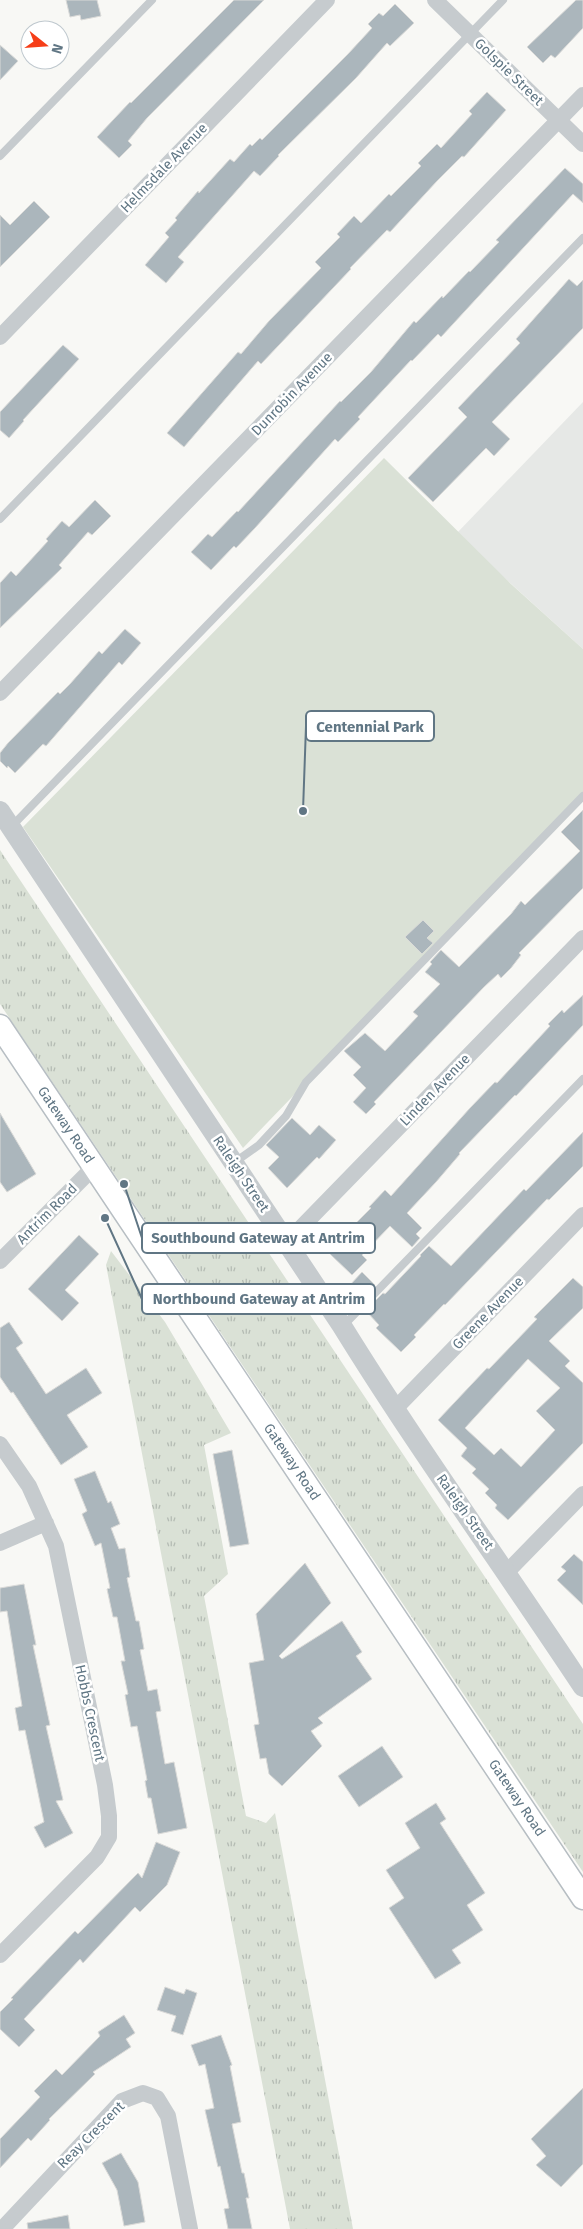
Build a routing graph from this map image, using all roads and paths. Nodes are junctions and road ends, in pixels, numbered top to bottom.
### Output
1 (152, 0) edge
2 (327, 0) edge
3 (435, 0) edge
4 (504, 0) edge
5 (470, 35) junction
6 (583, 95) edge
7 (558, 120) junction
8 (583, 144) edge
9 (0, 156) edge
10 (583, 238) edge
11 (0, 337) edge
12 (0, 519) edge
13 (0, 693) edge
14 (583, 796) edge
15 (5, 820) edge
16 (583, 938) edge
17 (0, 1026) edge
18 (583, 1078) edge
19 (234, 1163) junction
20 (94, 1166) junction
21 (583, 1215) edge
22 (286, 1242) junction
23 (0, 1261) edge
24 (342, 1326) junction
25 (394, 1410) junction
26 (0, 1444) edge
27 (583, 1494) edge
28 (46, 1523) junction
29 (0, 1543) edge
30 (507, 1572) junction
31 (583, 1687) edge
32 (583, 1898) edge
33 (0, 1955) edge
34 (2, 2229) edge
35 (190, 2229) edge

1 - 9 lane
2 - 11 street, Helmsdale Avenue
3 - 5 street, Golspie Street
4 - 5 lane
5 - 7 street, Golspie Street
5 - 12 lane
6 - 7 street, Dunrobin Avenue
7 - 8 street, Golspie Street
7 - 13 street, Dunrobin Avenue
10 - 15 lane
14 - 19 lane
15 - 19 street, Raleigh Street
16 - 22 street, Linden Avenue
17 - 20 main road, Gateway Road
18 - 24 lane
19 - 22 street, Raleigh Street
20 - 23 street, Antrim Road
20 - 32 main road, Gateway Road
21 - 25 street, Greene Avenue
22 - 24 street, Raleigh Street
24 - 25 street, Raleigh Street
25 - 30 street, Raleigh Street
26 - 28 street, Hobbs Crescent
27 - 30 street
28 - 29 street
28 - 33 street, Hobbs Crescent
30 - 31 street, Raleigh Street
34 - 35 street, Reay Crescent

